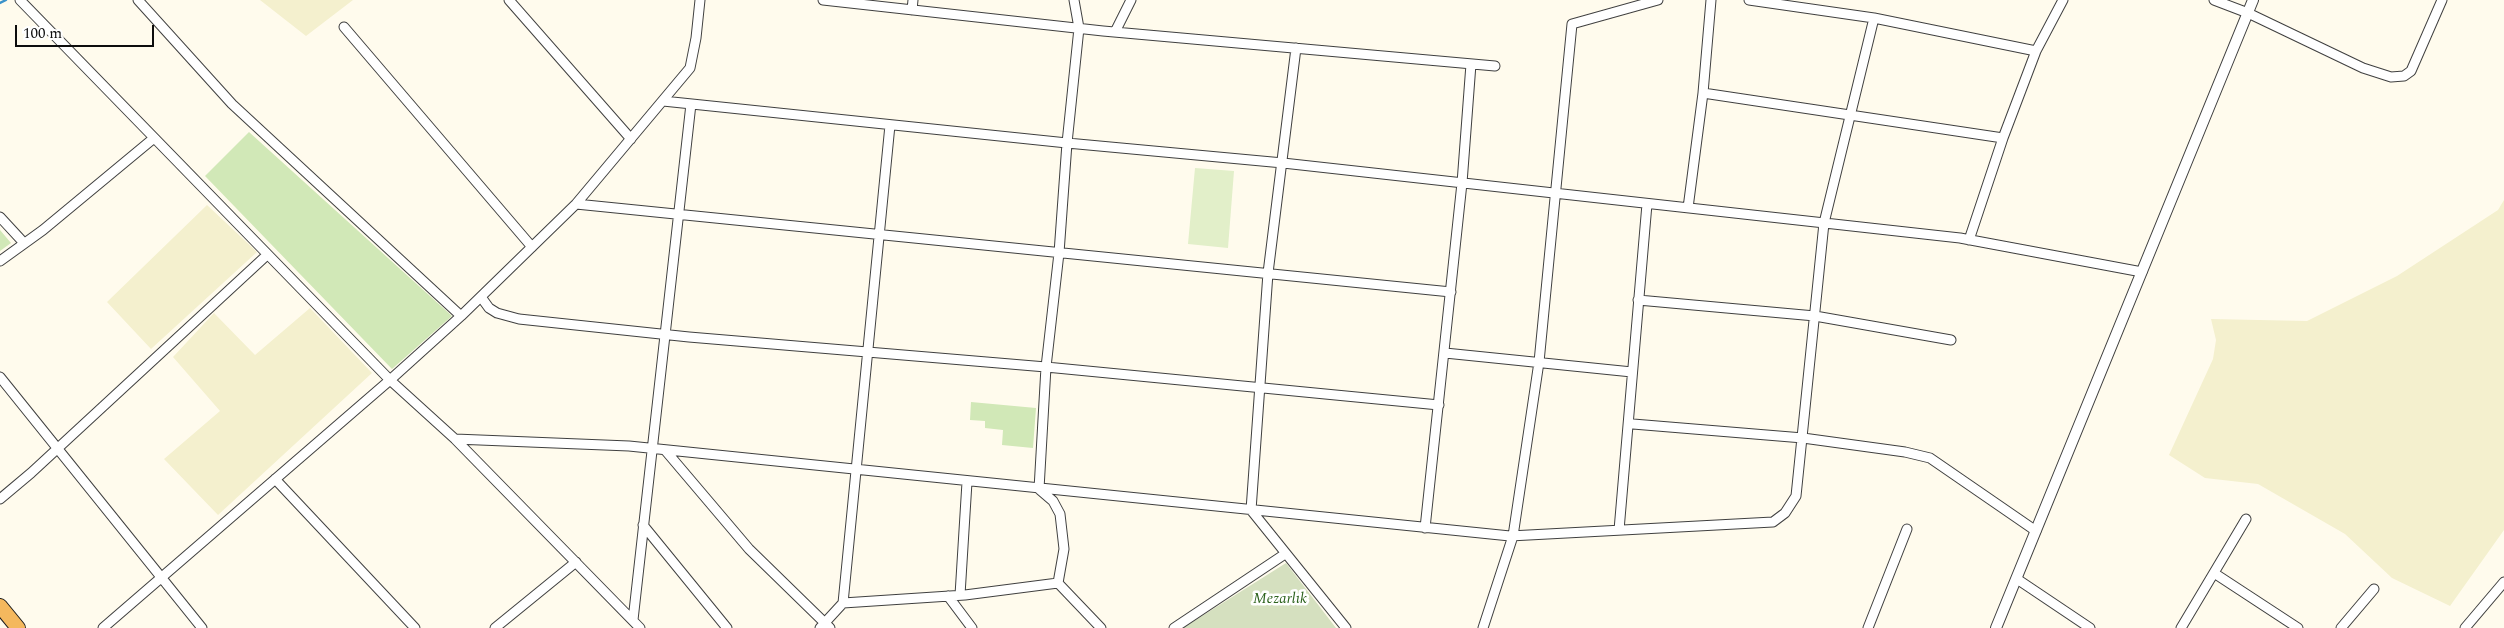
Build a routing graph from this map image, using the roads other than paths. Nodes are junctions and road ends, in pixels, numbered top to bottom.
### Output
1 (20, 0) edge
2 (138, 0) edge
3 (509, 0) edge
4 (700, 0) edge
5 (823, 0) edge
6 (913, 0) edge
7 (1074, 0) edge
8 (1130, 0) edge
9 (1658, 0) edge
10 (1712, 0) edge
11 (1749, 0) edge
12 (2063, 0) edge
13 (2214, 0) edge
14 (2254, 0) edge
15 (2442, 0) edge
16 (912, 10) junction
17 (2248, 13) junction
18 (1874, 18) junction
19 (344, 27) dead end
20 (1079, 28) junction
21 (1115, 32) junction
22 (1296, 48) junction
23 (2036, 51) junction
24 (1471, 64) junction
25 (1495, 66) dead end
26 (1703, 94) junction
27 (663, 101) junction
28 (691, 104) junction
29 (1850, 114) junction
30 (890, 124) junction
31 (154, 138) junction
32 (2003, 138) junction
33 (631, 139) junction
34 (1067, 143) junction
35 (1282, 163) junction
36 (1462, 183) junction
37 (1556, 193) junction
38 (576, 204) junction
39 (1646, 204) junction
40 (1688, 208) junction
41 (678, 215) junction
42 (0, 217) edge
43 (1824, 223) junction
44 (880, 236) junction
45 (1969, 240) junction
46 (24, 243) junction
47 (532, 247) junction
48 (1059, 253) junction
49 (267, 255) junction
50 (0, 260) edge
51 (2142, 272) junction
52 (1268, 273) junction
53 (1451, 292) junction
54 (481, 296) junction
55 (1638, 300) junction
56 (461, 316) junction
57 (1815, 316) junction
58 (663, 335) junction
59 (1951, 340) dead end
60 (867, 351) junction
61 (1445, 352) junction
62 (1539, 362) junction
63 (1046, 366) junction
64 (1632, 372) junction
65 (0, 377) edge
66 (390, 380) junction
67 (1259, 387) junction
68 (1439, 405) junction
69 (1633, 424) dead end
70 (1803, 438) junction
71 (455, 439) junction
72 (59, 448) junction
73 (652, 449) junction
74 (665, 450) junction
75 (856, 470) junction
76 (275, 479) junction
77 (967, 482) junction
78 (1039, 489) junction
79 (0, 499) edge
80 (1251, 510) junction
81 (2246, 519) dead end
82 (642, 525) junction
83 (1426, 528) junction
84 (1907, 529) dead end
85 (1620, 530) junction
86 (2036, 531) junction
87 (1513, 536) junction
88 (1285, 554) junction
89 (576, 562) junction
90 (2214, 572) junction
91 (162, 577) junction
92 (2017, 578) junction
93 (2504, 582) edge
94 (1058, 583) junction
95 (2374, 589) dead end
96 (960, 595) junction
97 (948, 596) junction
98 (843, 603) junction
99 (0, 606) edge
100 (633, 620) junction
101 (825, 626) edge
102 (18, 628) edge
103 (103, 628) edge
104 (202, 628) edge
105 (415, 628) edge
106 (495, 628) edge
107 (640, 628) edge
108 (726, 628) edge
109 (972, 628) edge
110 (1100, 628) edge
111 (1174, 628) edge
112 (1346, 628) edge
113 (1483, 628) edge
114 (1868, 628) edge
115 (1996, 628) edge
116 (2090, 628) edge
117 (2181, 628) edge
118 (2298, 628) edge
119 (2341, 628) edge
120 (2465, 628) edge

1 - 31 street
2 - 56 street
3 - 33 street
4 - 27 street
5 - 16 street
6 - 16 street
7 - 20 street
8 - 21 street
9 - 37 street
10 - 26 street
11 - 18 street
12 - 23 street
13 - 17 street
14 - 17 street
15 - 17 street
16 - 20 street
17 - 51 street
18 - 23 street
18 - 29 street
19 - 47 street
20 - 21 street
20 - 34 street
21 - 22 street
22 - 24 street
22 - 35 street
23 - 32 street
24 - 25 street
24 - 36 street
26 - 29 street
26 - 40 street
27 - 28 street
27 - 33 street
28 - 30 street
28 - 41 street
29 - 32 street
29 - 43 street
30 - 34 street
30 - 44 street
31 - 46 street
31 - 49 street
32 - 45 street
33 - 38 street
34 - 35 street
34 - 48 street
35 - 36 street
35 - 52 street
36 - 37 street
36 - 53 street
37 - 39 street
37 - 62 street
38 - 41 street
38 - 47 street
39 - 40 street
39 - 55 street
40 - 43 street
41 - 44 street
41 - 58 street
42 - 46 street
43 - 45 street
43 - 57 street
44 - 48 street
44 - 60 street
45 - 51 street
46 - 50 street
47 - 54 street
48 - 52 street
48 - 63 street
49 - 66 street
49 - 72 street
51 - 86 street
52 - 53 street
52 - 67 street
53 - 61 street
54 - 56 street
54 - 58 street
55 - 57 street
55 - 64 street
56 - 66 street
57 - 59 street
57 - 70 street
58 - 60 street
58 - 73 street
60 - 63 street
60 - 75 street
61 - 62 street
61 - 68 street
62 - 64 street
62 - 87 street
63 - 67 street
63 - 78 street
64 - 85 street
65 - 72 street
66 - 71 street
66 - 76 street
67 - 68 street
67 - 80 street
68 - 83 street
69 - 70 street
70 - 85 street
70 - 86 street
71 - 73 street
71 - 89 street
72 - 79 street
72 - 91 street
73 - 74 street
73 - 82 street
74 - 75 street
74 - 101 street
75 - 77 street
75 - 98 street
76 - 91 street
76 - 105 street
77 - 78 street
77 - 96 street
78 - 80 street
78 - 94 street
80 - 83 street
80 - 88 street
81 - 90 street
82 - 100 street
82 - 108 street
83 - 87 street
84 - 114 street
85 - 87 street
86 - 92 street
87 - 113 street
88 - 111 street
88 - 112 street
89 - 100 street
89 - 106 street
90 - 117 street
90 - 118 street
91 - 103 street
91 - 104 street
92 - 115 street
92 - 116 street
93 - 120 street
94 - 96 street
94 - 110 street
95 - 119 street
96 - 97 street
97 - 98 street
97 - 109 street
98 - 101 street
99 - 102 highway
100 - 107 street

